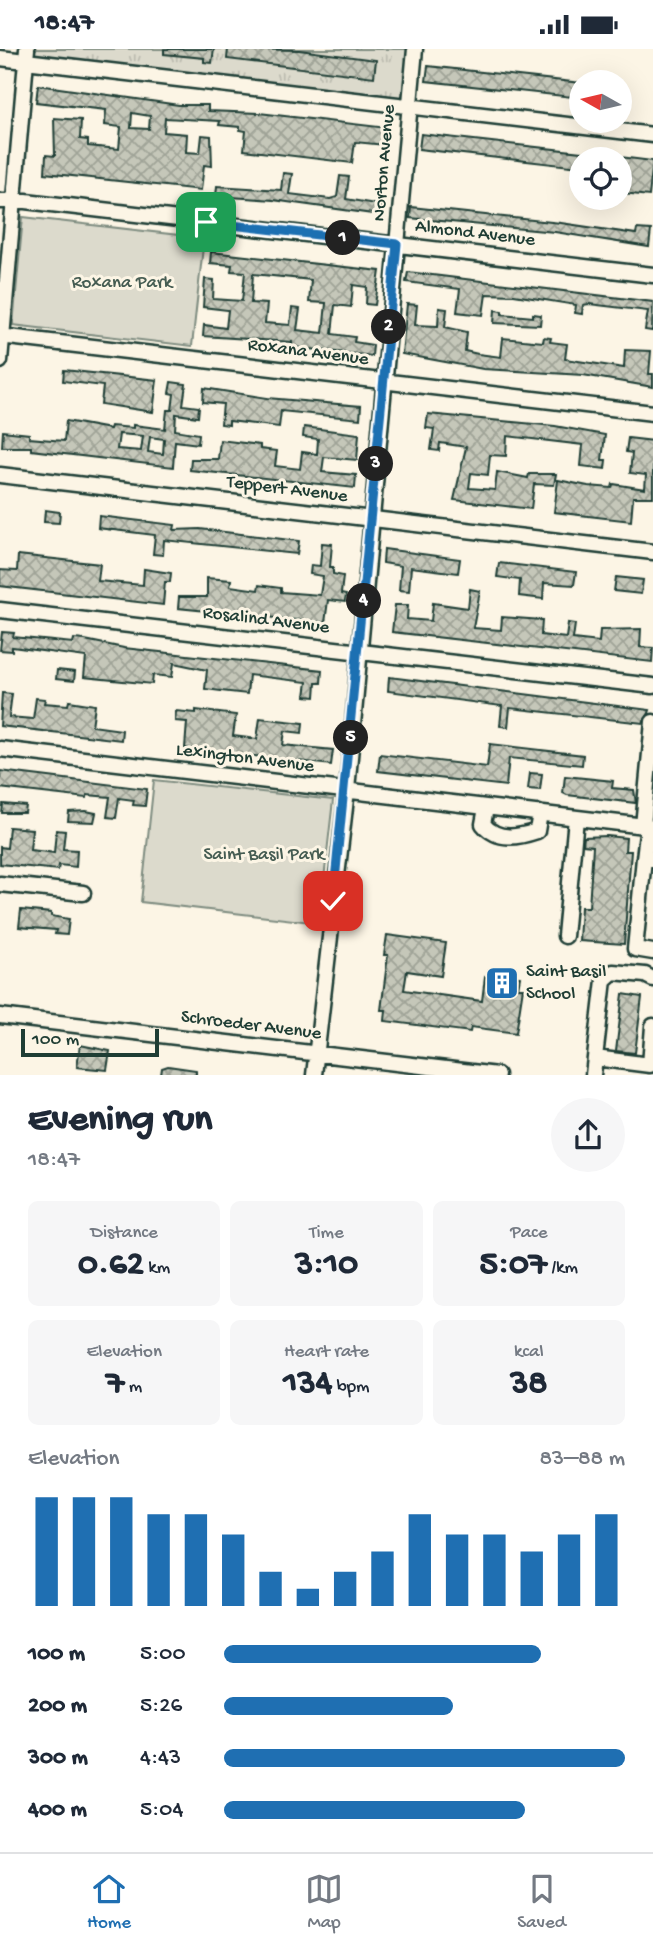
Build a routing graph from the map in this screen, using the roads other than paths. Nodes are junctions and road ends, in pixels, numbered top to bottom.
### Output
1 (415, 49) edge
2 (27, 55) edge
3 (0, 58) edge
4 (409, 106) junction
5 (653, 135) edge
6 (6, 202) edge
7 (397, 244) junction
8 (653, 275) edge
9 (1, 336) edge
10 (0, 361) edge
11 (384, 381) junction
12 (653, 413) edge
13 (0, 475) edge
14 (371, 519) junction
15 (653, 552) edge
16 (0, 610) edge
17 (359, 651) junction
18 (653, 686) edge
19 (653, 722) edge
20 (0, 749) edge
21 (346, 790) junction
22 (486, 808) junction
23 (540, 813) junction
24 (576, 818) junction
25 (648, 826) edge
26 (649, 858) edge
27 (0, 884) edge
28 (83, 893) dead end
29 (565, 936) dead end
30 (653, 952) edge
31 (653, 979) edge
32 (0, 1016) edge
33 (653, 1026) edge
34 (316, 1053) junction
35 (594, 1058) junction
36 (314, 1075) edge
37 (497, 1075) edge
38 (593, 1075) edge

1 - 4 street, Norton Avenue
2 - 3 street
2 - 4 street
2 - 6 street
4 - 5 street
4 - 7 street, Norton Avenue
6 - 7 street, Almond Avenue
6 - 9 street
7 - 8 street, Almond Avenue
7 - 11 street, Norton Avenue
9 - 10 street
9 - 11 street, Roxana Avenue
11 - 12 street, Roxana Avenue
11 - 14 street, Norton Avenue
13 - 14 street, Teppert Avenue
14 - 15 street, Teppert Avenue
14 - 17 street, Norton Avenue
16 - 17 street, Rosalind Avenue
17 - 18 street, Rosalind Avenue
17 - 21 street, Norton Avenue
19 - 25 street
20 - 21 street, Lexington Avenue
21 - 22 street, Lexington Avenue
21 - 34 street, Norton Avenue
22 - 23 street, Lexington Avenue
22 - 23 street
23 - 24 street, Lexington Avenue
24 - 25 street, Lexington Avenue
24 - 29 street
25 - 26 street
26 - 30 street
27 - 28 street
31 - 35 street
32 - 34 street, Schroeder Avenue
33 - 35 street
34 - 36 street, Norton Avenue
34 - 37 street, Schroeder Avenue
35 - 38 street

